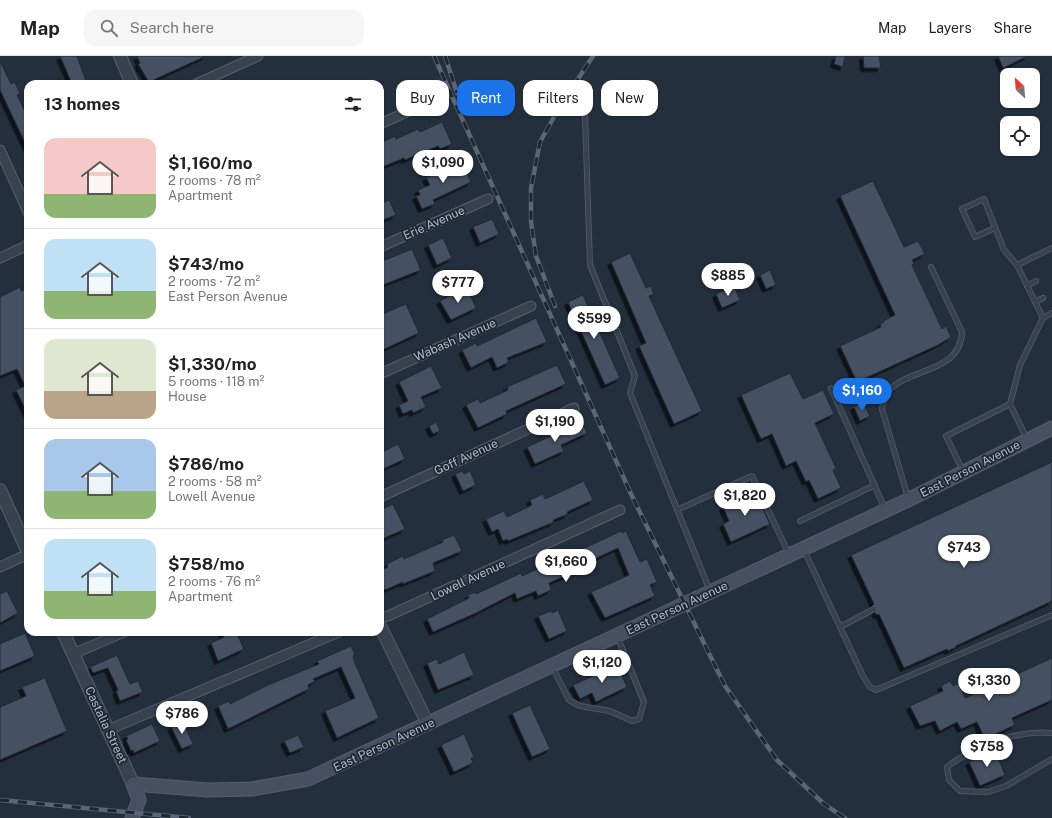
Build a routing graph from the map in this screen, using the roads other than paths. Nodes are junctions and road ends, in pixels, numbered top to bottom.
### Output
1 (120, 56) edge
2 (258, 56) edge
3 (130, 80) edge
4 (205, 80) edge
5 (398, 116) edge
6 (585, 116) edge
7 (384, 122) edge
8 (0, 150) edge
9 (488, 199) dead end
10 (24, 203) edge
11 (995, 228) junction
12 (384, 245) edge
13 (24, 247) edge
14 (1052, 250) edge
15 (0, 258) edge
16 (1017, 265) junction
17 (931, 267) dead end
18 (1036, 281) dead end
19 (1027, 286) junction
20 (1043, 298) dead end
21 (1035, 302) junction
22 (531, 306) dead end
23 (1052, 313) edge
24 (1043, 318) junction
25 (384, 372) edge
26 (831, 388) dead end
27 (1010, 404) junction
28 (574, 408) dead end
29 (1052, 428) edge
30 (1028, 440) junction
31 (964, 472) junction
32 (874, 485) junction
33 (0, 490) edge
34 (384, 495) edge
35 (908, 500) junction
36 (620, 510) dead end
37 (677, 510) junction
38 (886, 510) junction
39 (800, 521) dead end
40 (24, 536) edge
41 (803, 549) junction
42 (24, 555) edge
43 (789, 556) junction
44 (0, 567) edge
45 (711, 592) junction
46 (874, 610) dead end
47 (1052, 615) edge
48 (384, 617) edge
49 (840, 627) junction
50 (384, 634) edge
51 (66, 636) edge
52 (115, 636) edge
53 (330, 636) edge
54 (617, 636) junction
55 (73, 654) junction
56 (552, 666) junction
57 (428, 724) junction
58 (108, 730) junction
59 (1052, 733) edge
60 (1052, 759) edge
61 (133, 784) junction
62 (132, 818) edge

1 - 3 street
2 - 4 street
5 - 7 street
6 - 37 lane
8 - 10 street
9 - 12 street, Erie Avenue
11 - 11 lane
11 - 16 lane
13 - 15 street
14 - 16 lane
16 - 19 lane
17 - 35 lane
18 - 19 lane
19 - 21 lane
20 - 21 lane
21 - 24 lane
22 - 25 street, Wabash Avenue
23 - 24 lane
24 - 27 lane
26 - 32 lane
27 - 30 lane
27 - 31 lane
28 - 34 street, Goff Avenue
29 - 30 main road, East Person Avenue
30 - 31 main road, East Person Avenue
31 - 35 main road, East Person Avenue
32 - 38 lane
32 - 39 lane
33 - 40 street
35 - 38 main road, East Person Avenue
36 - 48 street, Lowell Avenue
37 - 43 lane
37 - 45 lane
38 - 41 main road, East Person Avenue
41 - 43 main road, East Person Avenue
41 - 49 lane
42 - 44 street
43 - 45 main road, East Person Avenue
45 - 54 main road, East Person Avenue
46 - 49 lane
47 - 49 lane
50 - 57 street
51 - 55 street, Castalia Street
52 - 55 street
53 - 58 street
54 - 56 main road, East Person Avenue
54 - 56 lane
55 - 58 street, Castalia Street
56 - 57 main road, East Person Avenue
57 - 61 main road, East Person Avenue
58 - 61 street, Castalia Street
59 - 60 lane
61 - 62 main road, Castalia Street

